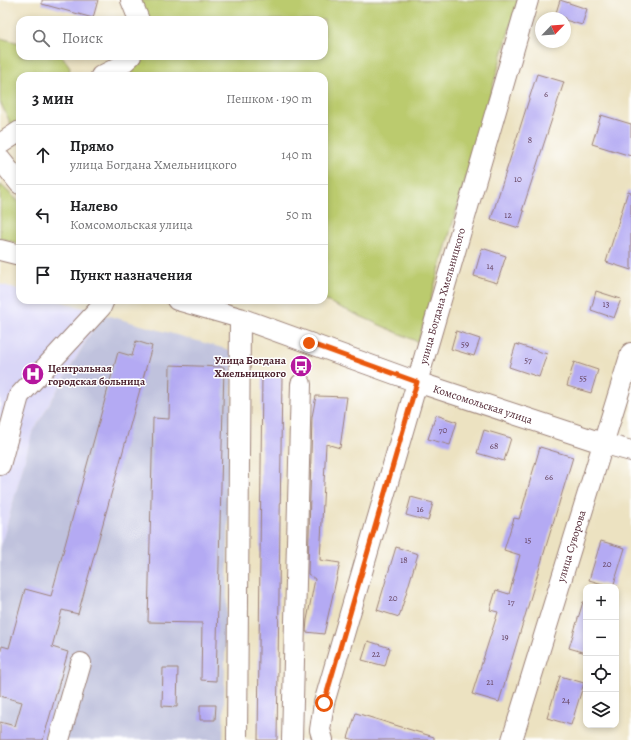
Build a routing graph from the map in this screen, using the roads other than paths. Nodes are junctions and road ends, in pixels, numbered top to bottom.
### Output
1 (132, 0) edge
2 (528, 0) edge
3 (138, 16) edge
4 (127, 60) edge
5 (110, 72) edge
6 (16, 134) edge
7 (0, 144) edge
8 (0, 159) edge
9 (16, 179) edge
10 (0, 250) edge
11 (16, 254) edge
12 (102, 304) edge
13 (191, 304) edge
14 (215, 304) edge
15 (240, 318) junction
16 (631, 353) edge
17 (417, 382) junction
18 (301, 384) dead end
19 (602, 443) junction
20 (631, 451) edge
21 (0, 465) edge
22 (81, 663) dead end
23 (293, 684) junction
24 (319, 737) edge
25 (59, 740) edge
26 (237, 740) edge
27 (292, 740) edge
28 (512, 740) edge

1 - 3 street
2 - 17 street, улица Богдана Хмельницкого
4 - 5 street
6 - 7 street
8 - 9 street
10 - 11 street
12 - 21 street
13 - 15 street, Комсомольская улица
14 - 15 street
15 - 17 street, Комсомольская улица
15 - 26 street
16 - 19 street, улица Суворова
17 - 19 street, Комсомольская улица
17 - 24 street, улица Богдана Хмельницкого
18 - 23 street
19 - 20 street, Комсомольская улица
19 - 28 street, улица Суворова
22 - 25 street
23 - 24 street
23 - 27 street

